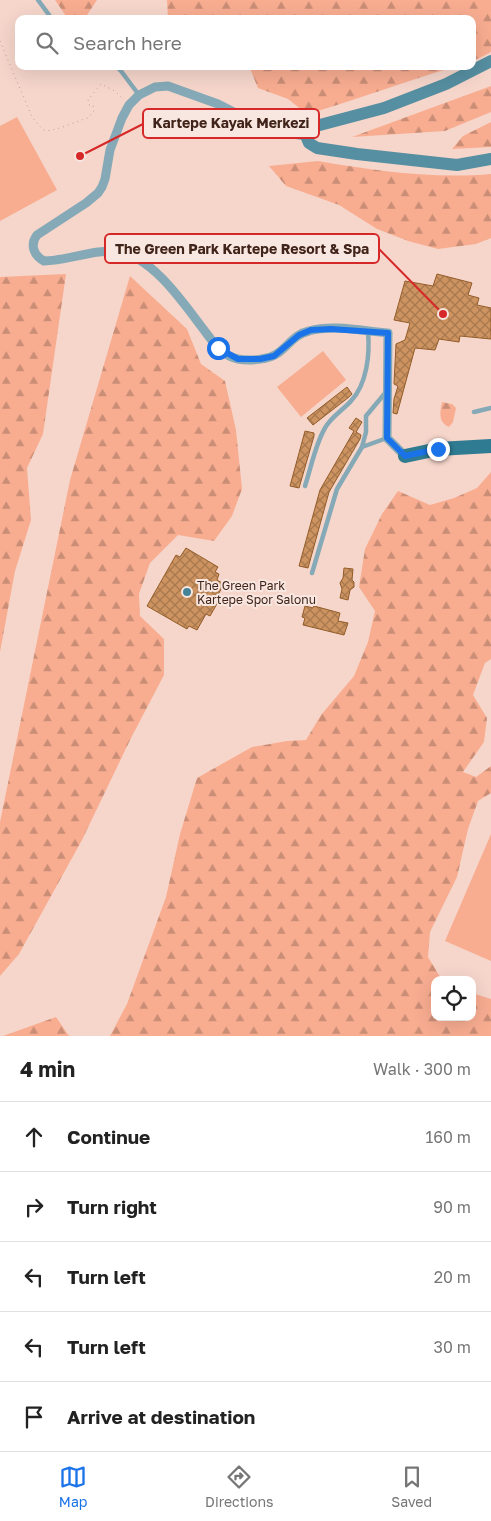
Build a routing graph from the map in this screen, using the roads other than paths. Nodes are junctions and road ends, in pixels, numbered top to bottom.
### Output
1 (38, 0) edge
2 (49, 15) edge
3 (491, 61) edge
4 (476, 69) edge
5 (121, 70) edge
6 (473, 70) edge
7 (140, 96) junction
8 (306, 136) junction
9 (491, 159) edge
10 (368, 332) junction
11 (388, 390) junction
12 (491, 408) edge
13 (474, 412) dead end
14 (387, 438) junction
15 (491, 446) edge
16 (362, 447) junction
17 (405, 456) joint
18 (305, 486) dead end
19 (312, 572) dead end

1 - 2 lane
3 - 4 street
5 - 7 lane
6 - 8 street
7 - 8 street
7 - 10 street
8 - 9 street
10 - 11 street
10 - 18 lane
11 - 14 street
11 - 16 lane
12 - 13 lane
14 - 16 lane
14 - 17 street
15 - 17 main road
16 - 19 lane

